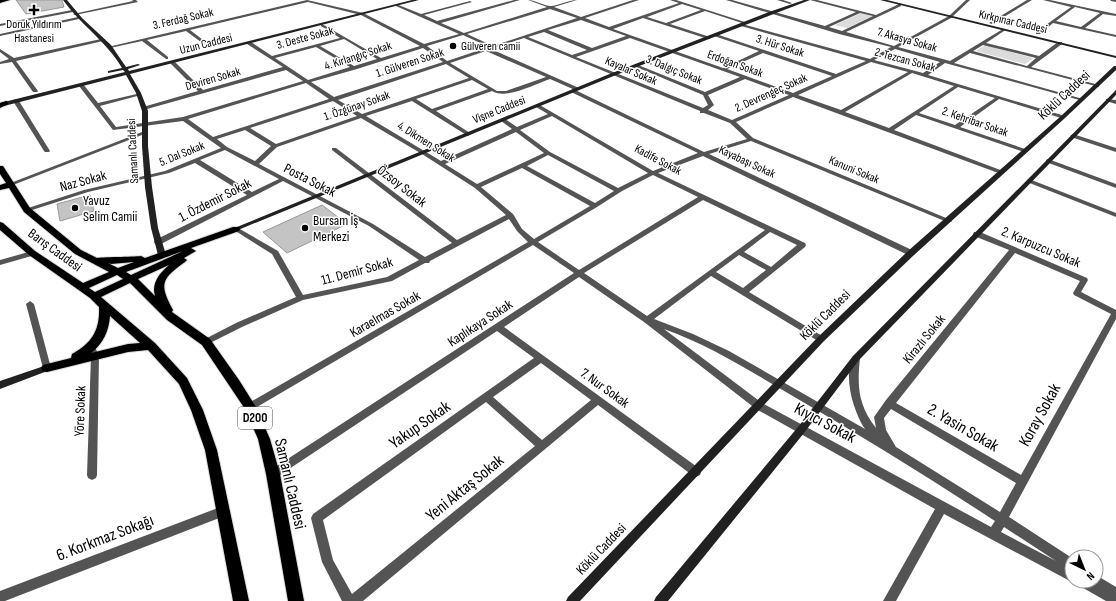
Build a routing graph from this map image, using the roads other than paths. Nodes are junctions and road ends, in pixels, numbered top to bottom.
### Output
1 (7, 0) edge
2 (65, 0) edge
3 (134, 0) edge
4 (417, 0) edge
5 (465, 0) edge
6 (518, 0) edge
7 (530, 0) edge
8 (575, 0) edge
9 (637, 0) edge
10 (672, 0) edge
11 (728, 0) edge
12 (779, 0) edge
13 (796, 0) edge
14 (808, 0) edge
15 (812, 0) edge
16 (882, 0) edge
17 (896, 0) edge
18 (965, 0) edge
19 (1030, 0) edge
20 (1045, 0) edge
21 (1112, 0) edge
22 (0, 1) edge
23 (1116, 1) edge
24 (470, 2) junction
25 (398, 3) edge
26 (683, 3) junction
27 (790, 3) junction
28 (900, 5) junction
29 (1074, 6) junction
30 (552, 8) junction
31 (486, 9) junction
32 (705, 10) junction
33 (355, 11) junction
34 (859, 12) junction
35 (1103, 12) junction
36 (770, 13) junction
37 (362, 14) junction
38 (75, 15) junction
39 (421, 15) junction
40 (951, 15) junction
41 (1116, 15) edge
42 (876, 16) junction
43 (644, 17) junction
44 (582, 18) junction
45 (438, 22) junction
46 (1053, 22) junction
47 (991, 23) junction
48 (666, 24) junction
49 (744, 24) junction
50 (0, 25) edge
51 (322, 25) junction
52 (611, 28) junction
53 (824, 28) junction
54 (1082, 28) junction
55 (187, 29) junction
56 (544, 30) junction
57 (1003, 30) junction
58 (841, 32) junction
59 (464, 34) junction
60 (1038, 34) junction
61 (716, 35) junction
62 (0, 36) edge
63 (631, 36) junction
64 (1116, 36) edge
65 (524, 37) junction
66 (344, 38) junction
67 (708, 38) junction
68 (143, 39) junction
69 (101, 40) junction
70 (249, 43) junction
71 (982, 43) junction
72 (1060, 44) junction
73 (318, 46) junction
74 (422, 46) junction
75 (110, 47) junction
76 (209, 47) junction
77 (493, 47) junction
78 (895, 47) junction
79 (486, 49) junction
80 (0, 50) edge
81 (592, 50) junction
82 (763, 51) junction
83 (968, 51) junction
84 (673, 52) junction
85 (1116, 52) edge
86 (571, 57) junction
87 (1116, 57) edge
88 (166, 58) junction
89 (272, 58) junction
90 (1040, 58) junction
91 (380, 59) junction
92 (13, 60) junction
93 (869, 61) junction
94 (172, 62) junction
95 (446, 62) junction
96 (947, 62) junction
97 (0, 63) edge
98 (636, 66) junction
99 (1028, 67) junction
100 (1116, 67) edge
101 (286, 68) junction
102 (354, 68) junction
103 (722, 70) junction
104 (125, 71) junction
105 (911, 72) junction
106 (614, 74) junction
107 (924, 75) junction
108 (837, 76) junction
109 (551, 77) junction
110 (472, 78) junction
111 (743, 78) junction
112 (307, 82) junction
113 (81, 85) junction
114 (958, 86) junction
115 (1096, 86) junction
116 (491, 90) junction
117 (575, 90) junction
118 (35, 91) junction
119 (202, 92) junction
120 (1116, 92) edge
121 (139, 94) junction
122 (705, 94) junction
123 (796, 95) junction
124 (411, 98) junction
125 (998, 98) junction
126 (333, 99) junction
127 (1081, 100) junction
128 (1108, 100) junction
129 (16, 101) junction
130 (1, 102) edge
131 (1116, 102) edge
132 (98, 105) junction
133 (538, 106) junction
134 (145, 108) junction
135 (431, 111) junction
136 (702, 112) junction
137 (841, 112) junction
138 (552, 114) junction
139 (917, 114) junction
140 (362, 116) junction
141 (1064, 117) junction
142 (184, 119) junction
143 (503, 120) junction
144 (732, 122) junction
145 (145, 125) junction
146 (956, 127) junction
147 (246, 128) junction
148 (517, 129) junction
149 (890, 130) junction
150 (144, 133) junction
151 (468, 134) junction
152 (1073, 136) junction
153 (212, 139) junction
154 (751, 139) junction
155 (275, 146) junction
156 (225, 148) junction
157 (334, 149) dead end
158 (1026, 150) junction
159 (1116, 150) edge
160 (47, 151) dead end
161 (424, 152) junction
162 (548, 153) junction
163 (703, 154) junction
164 (195, 160) junction
165 (1048, 161) junction
166 (441, 163) junction
167 (255, 164) junction
168 (521, 166) junction
169 (0, 168) edge
170 (651, 172) junction
171 (1001, 172) junction
172 (369, 176) junction
173 (147, 178) junction
174 (283, 179) junction
175 (1029, 181) junction
176 (10, 184) junction
177 (1116, 186) edge
178 (476, 187) junction
179 (0, 188) edge
180 (617, 190) junction
181 (252, 195) junction
182 (317, 197) junction
183 (704, 197) junction
184 (595, 206) junction
185 (27, 210) junction
186 (1116, 215) edge
187 (511, 216) junction
188 (949, 221) junction
189 (0, 225) edge
190 (236, 229) junction
191 (770, 229) junction
192 (977, 234) junction
193 (158, 242) junction
194 (533, 242) junction
195 (456, 243) junction
196 (203, 246) junction
197 (1014, 249) junction
198 (78, 252) junction
199 (739, 252) junction
200 (32, 253) junction
201 (912, 253) junction
202 (162, 255) junction
203 (426, 261) junction
204 (0, 263) edge
205 (771, 270) junction
206 (119, 271) junction
207 (712, 272) junction
208 (578, 274) junction
209 (132, 279) junction
210 (83, 287) junction
211 (744, 292) junction
212 (94, 296) junction
213 (301, 298) junction
214 (30, 304) dead end
215 (104, 306) junction
216 (1116, 313) edge
217 (171, 317) junction
218 (647, 320) junction
219 (498, 326) junction
220 (821, 339) junction
221 (206, 342) junction
222 (150, 346) junction
223 (93, 352) junction
224 (541, 358) junction
225 (856, 358) junction
226 (46, 368) junction
227 (0, 384) edge
228 (780, 384) junction
229 (486, 398) junction
230 (598, 400) junction
231 (889, 403) junction
232 (759, 406) junction
233 (819, 406) junction
234 (250, 408) junction
235 (801, 430) junction
236 (542, 446) junction
237 (892, 450) junction
238 (696, 472) junction
239 (273, 474) junction
240 (92, 475) dead end
241 (1022, 480) junction
242 (942, 507) junction
243 (223, 510) junction
244 (1002, 519) junction
245 (994, 533) junction
246 (1064, 560) edge
247 (1064, 572) edge
248 (1104, 586) edge
249 (1096, 589) edge
250 (1116, 594) edge
251 (0, 597) edge
252 (1116, 600) edge
253 (241, 601) edge
254 (296, 601) edge
255 (349, 601) edge
256 (353, 601) edge
257 (572, 601) edge
258 (660, 601) edge
259 (889, 601) edge

1 - 22 highway
2 - 38 main road, Samanlı Caddesi
3 - 38 street
4 - 25 main road, Uzun Caddesi
5 - 24 street
6 - 31 street
7 - 30 street, Erdoğan Sokak
8 - 30 street, 4. Kırlangıç Sokak
9 - 44 street, 1. Gülveren Sokak
10 - 26 street, 2. Tezcan Sokak
11 - 36 street, 7. Akasya Sokak
12 - 27 street
13 - 27 main road, Vişne Caddesi
14 - 36 main road, Vişne Caddesi
15 - 34 street
16 - 28 main road, Kırkpınar Caddesi
17 - 40 main road, Kırkpınar Caddesi
18 - 40 street, 2. Devrengeç Sokak
19 - 47 street
20 - 29 street
21 - 23 street
24 - 31 street
24 - 39 street
25 - 33 main road, Uzun Caddesi
25 - 37 main road, Uzun Caddesi
25 - 39 street
26 - 32 street, 2. Tezcan Sokak
26 - 43 street
27 - 36 main road, Vişne Caddesi
28 - 40 main road, Kırkpınar Caddesi
28 - 42 street
29 - 35 street
29 - 46 street
30 - 44 street, Erdoğan Sokak
30 - 59 street, 4. Kırlangıç Sokak
31 - 45 street
32 - 48 street
32 - 49 street, 2. Tezcan Sokak
33 - 37 street, 3. Ferdağ Sokak
33 - 55 street, 3. Ferdağ Sokak
33 - 76 main road, Uzun Caddesi
34 - 42 street
34 - 53 street
35 - 41 street
35 - 54 street
36 - 49 main road, Vişne Caddesi
36 - 53 street, 7. Akasya Sokak
37 - 51 main road, Uzun Caddesi
37 - 74 street, 3. Ferdağ Sokak
38 - 50 street
38 - 62 street
38 - 69 main road, Samanlı Caddesi
39 - 45 street
40 - 47 main road, Kırkpınar Caddesi
40 - 57 main road, Kırkpınar Caddesi
40 - 78 street, 2. Devrengeç Sokak
42 - 58 street
43 - 48 street
43 - 52 street
44 - 52 street, Erdoğan Sokak
44 - 56 street, 1. Gülveren Sokak
45 - 59 street
46 - 54 street
46 - 60 street
47 - 60 main road, Kırkpınar Caddesi
48 - 67 street
49 - 61 main road, Vişne Caddesi
49 - 93 street, 2. Tezcan Sokak
51 - 66 street
51 - 70 main road, Uzun Caddesi
52 - 63 street, Erdoğan Sokak
53 - 58 street, 7. Akasya Sokak
54 - 64 street
55 - 68 street, 3. Ferdağ Sokak
55 - 76 street
56 - 65 street, 1. Gülveren Sokak
56 - 81 street
57 - 71 street
57 - 72 main road, Kırkpınar Caddesi
58 - 78 street, 7. Akasya Sokak
59 - 74 street, 4. Kırlangıç Sokak
59 - 77 street
60 - 85 main road, Kırkpınar Caddesi
61 - 67 main road, Vişne Caddesi
61 - 82 street, 3. Hür Sokak
63 - 81 street
63 - 84 street, Erdoğan Sokak
65 - 77 street, 1. Gülveren Sokak
65 - 86 street, Kayalar Sokak
66 - 73 street, 3. Deste Sokak
66 - 91 street
67 - 84 main road, Vişne Caddesi
68 - 75 street, 3. Ferdağ Sokak
68 - 88 street
69 - 75 main road, Samanlı Caddesi
69 - 92 street
70 - 89 street, 4. Dikmen Sokak
70 - 94 main road, Uzun Caddesi
71 - 83 street
71 - 90 street
72 - 87 main road, Kırkpınar Caddesi
72 - 90 street
73 - 89 street, 3. Deste Sokak
73 - 102 street
74 - 91 street, 4. Kırlangıç Sokak
74 - 95 street, 3. Ferdağ Sokak
75 - 104 main road, Samanlı Caddesi
76 - 88 main road, Uzun Caddesi
77 - 79 street, 1. Gülveren Sokak
78 - 93 street, 2. Devrengeç Sokak
78 - 96 street, 7. Akasya Sokak
79 - 95 street, 1. Gülveren Sokak
79 - 109 street, Kayabaşı Sokak
80 - 92 street
81 - 86 street
82 - 103 street
82 - 108 street, 3. Hür Sokak
83 - 96 street
83 - 99 street
84 - 98 main road, Vişne Caddesi
84 - 103 street, Erdoğan Sokak
86 - 106 street, Kayalar Sokak
88 - 104 main road, Uzun Caddesi
89 - 101 street, 4. Dikmen Sokak
90 - 99 street
91 - 102 street, 4. Kırlangıç Sokak
92 - 97 street
92 - 118 street
93 - 105 street, 2. Tezcan Sokak
93 - 108 street, 2. Devrengeç Sokak
94 - 104 main road, Uzun Caddesi
94 - 119 street
95 - 110 street, 3. Ferdağ Sokak
95 - 126 street, 1. Gülveren Sokak
96 - 107 street
96 - 127 street, 7. Akasya Sokak
98 - 106 main road, Vişne Caddesi
98 - 122 street, 3. Dalgıç Sokak
99 - 115 street
100 - 115 main road, Köklü Caddesi
101 - 112 street, 4. Dikmen Sokak
101 - 119 street, Deviren Sokak
102 - 112 street, 4. Kırlangıç Sokak
103 - 111 street, Erdoğan Sokak
104 - 113 main road, Uzun Caddesi
104 - 118 main road, Uzun Caddesi
104 - 121 main road, Samanlı Caddesi
105 - 107 street, 2. Tezcan Sokak
105 - 137 street
106 - 117 main road, Vişne Caddesi
106 - 136 street, Kayalar Sokak
107 - 114 street, 2. Tezcan Sokak
108 - 123 street, 2. Devrengeç Sokak
109 - 116 street
109 - 117 street, Kayabaşı Sokak
110 - 116 street, 3. Ferdağ Sokak
110 - 124 street, 1. Özgünay Sokak
111 - 122 street
111 - 123 street, Erdoğan Sokak
112 - 126 street, 4. Dikmen Sokak
112 - 142 street, 4. Kırlangıç Sokak
113 - 129 main road, Uzun Caddesi
113 - 132 street
114 - 125 street, 2. Tezcan Sokak
114 - 139 street, 2. Kehribar Sokak
115 - 127 main road, Köklü Caddesi
116 - 135 street
117 - 133 main road, Vişne Caddesi
117 - 163 street, Kayabaşı Sokak
118 - 130 main road, Uzun Caddesi
119 - 134 street, Deviren Sokak
120 - 128 main road
121 - 132 street
121 - 134 main road, Samanlı Caddesi
122 - 136 street
123 - 137 street, Erdoğan Sokak
123 - 144 street, 2. Devrengeç Sokak
124 - 135 street
124 - 140 street, 1. Özgünay Sokak
125 - 141 street, 2. Tezcan Sokak
125 - 146 street
126 - 140 street, 4. Dikmen Sokak
126 - 147 street, 1. Gülveren Sokak
127 - 141 main road, Köklü Caddesi
128 - 131 street
128 - 152 main road
129 - 130 main road, Uzun Caddesi
129 - 160 street
132 - 145 street, 4. Kırlangıç Sokak
133 - 138 street, Kadife Sokak
133 - 143 main road, Vişne Caddesi
134 - 145 main road, Samanlı Caddesi
135 - 151 street
136 - 144 street, Kayalar Sokak
137 - 149 street, Erdoğan Sokak
138 - 148 street
138 - 170 street, Kadife Sokak
139 - 146 street, 2. Kehribar Sokak
139 - 149 street, 2. Kehribar Sokak
140 - 155 street, 1. Özgünay Sokak
140 - 161 street, 4. Dikmen Sokak
141 - 158 main road, Köklü Caddesi
142 - 145 street, 4. Kırlangıç Sokak
142 - 153 street, Posta Sokak
143 - 148 street
143 - 151 main road, Vişne Caddesi
144 - 154 street, 2. Devrengeç Sokak
145 - 150 main road, Samanlı Caddesi
146 - 158 street, 2. Kehribar Sokak
147 - 153 street, 1. Gülveren Sokak
147 - 155 street
148 - 162 street
148 - 166 street
149 - 171 street, Erdoğan Sokak
150 - 173 main road, Samanlı Caddesi
150 - 176 street
151 - 161 main road, Vişne Caddesi
152 - 159 street
152 - 165 main road
153 - 156 street, Posta Sokak
154 - 163 street
154 - 188 street, Kanuni Sokak
155 - 167 street, 1. Özgünay Sokak
156 - 164 street, 5. Dal Sokak
156 - 167 street, Posta Sokak
157 - 172 street, Özsoy Sokak
158 - 171 main road, Köklü Caddesi
161 - 166 street, 4. Dikmen Sokak
161 - 172 main road, Vişne Caddesi
162 - 168 street
162 - 180 street
163 - 170 street
163 - 201 street, Kayabaşı Sokak
164 - 173 street, 5. Dal Sokak
164 - 181 street
165 - 175 main road
165 - 177 street
166 - 178 street, 4. Dikmen Sokak
167 - 174 street, Posta Sokak
168 - 178 street
168 - 184 street
169 - 176 main road, Barış Caddesi / D200
170 - 180 street
170 - 183 street, Kadife Sokak
171 - 188 main road, Köklü Caddesi
172 - 182 main road, Vişne Caddesi
172 - 195 street, Özsoy Sokak
173 - 185 street, Naz Sokak
173 - 193 main road, Samanlı Caddesi
174 - 181 street, 1. Özdemir Sokak
174 - 182 street, Posta Sokak
175 - 186 street
175 - 192 main road
176 - 179 main road
176 - 185 main road, Barış Caddesi / D200
178 - 187 street, 4. Dikmen Sokak
180 - 184 street
181 - 193 street, 1. Özdemir Sokak
182 - 190 main road, Vişne Caddesi
182 - 203 street, Posta Sokak
183 - 191 street, Kadife Sokak
183 - 208 street, Kaplıkaya Sokak
184 - 194 street
185 - 198 main road, Barış Caddesi / D200
187 - 194 street, 4. Dikmen Sokak
187 - 195 street, 11. Demir Sokak
188 - 201 main road, Köklü Caddesi
189 - 200 main road, Barış Caddesi
190 - 196 main road
190 - 202 main road
190 - 213 street
191 - 199 street
191 - 205 street, Kadife Sokak
192 - 197 street, 2. Karpuzcu Sokak
192 - 225 main road
193 - 202 main road, Samanlı Caddesi
194 - 208 street, 4. Dikmen Sokak
194 - 234 street, Karaelmas Sokak
195 - 203 street, 11. Demir Sokak
196 - 209 main road
196 - 217 main road
197 - 216 street, 2. Karpuzcu Sokak
197 - 231 street, Kirazlı Sokak
198 - 202 main road
198 - 206 main road, Barış Caddesi / D200
199 - 205 street
199 - 207 street
200 - 204 street
200 - 210 main road, Barış Caddesi
201 - 220 main road, Köklü Caddesi
202 - 206 main road
203 - 213 street, 11. Demir Sokak
205 - 211 street
206 - 209 main road, Barış Caddesi / D200
206 - 210 main road
207 - 211 street
207 - 218 street
208 - 218 street, Kıyıcı Sokak
208 - 219 street, Kaplıkaya Sokak
209 - 212 main road
209 - 217 main road, Samanlı Caddesi / D200
210 - 212 main road, Barış Caddesi
211 - 220 street
212 - 215 main road
213 - 221 street, 11. Demir Sokak
214 - 226 street
215 - 222 main road
215 - 223 main road
216 - 241 street, Koray Sokak
217 - 221 main road, Samanlı Caddesi / D200
218 - 228 street
218 - 232 street, Kıyıcı Sokak
219 - 224 street, 7. Nur Sokak
219 - 239 street, Kaplıkaya Sokak
220 - 228 main road, Köklü Caddesi
221 - 234 main road, Samanlı Caddesi / D200
222 - 223 main road
222 - 243 main road
223 - 226 main road
223 - 240 street, Yöre Sokak
224 - 229 street, Yakup Sokak
224 - 230 street, 7. Nur Sokak
225 - 233 main road
225 - 237 street
226 - 227 main road
228 - 232 main road, Köklü Caddesi
228 - 233 street
229 - 236 street
229 - 255 street, Yakup Sokak
230 - 236 street, Yeni Aktaş Sokak
230 - 238 street, 7. Nur Sokak
231 - 237 street, Kirazlı Sokak
231 - 241 street, 2. Yasin Sokak
232 - 235 street, Kıyıcı Sokak
232 - 238 main road, Köklü Caddesi
233 - 235 main road
233 - 237 street
234 - 239 main road, Samanlı Caddesi / D200
235 - 242 street, Kıyıcı Sokak
235 - 258 main road
236 - 256 street, Yeni Aktaş Sokak
237 - 244 street
238 - 257 main road, Köklü Caddesi
239 - 254 main road, Samanlı Caddesi / D200
241 - 244 street, Koray Sokak
242 - 245 street, Kıyıcı Sokak
242 - 259 street
243 - 251 street, 6. Korkmaz Sokağı
243 - 253 main road
244 - 245 street, Koray Sokak
244 - 246 street
245 - 247 street, Kıyıcı Sokak
248 - 250 street
249 - 252 street

